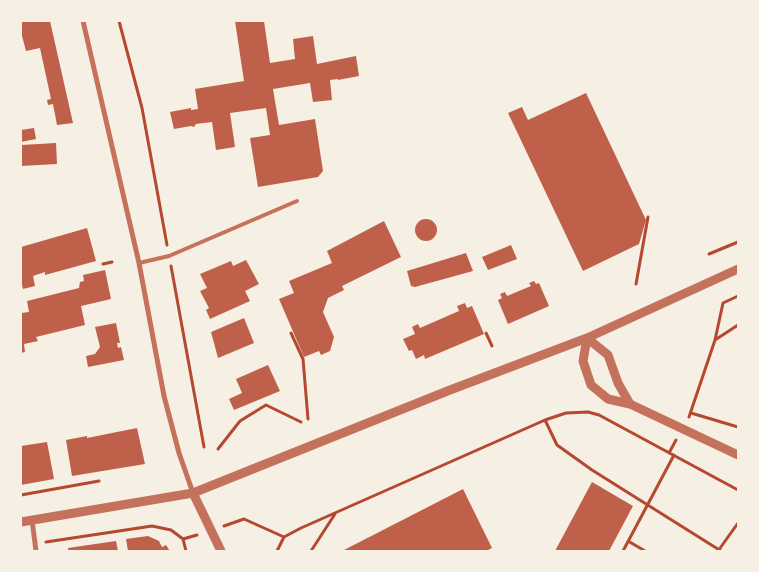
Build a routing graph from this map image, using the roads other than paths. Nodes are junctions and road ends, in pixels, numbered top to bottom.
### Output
1 (83, 21) edge
2 (297, 201) dead end
3 (139, 263) junction
4 (738, 269) edge
5 (587, 338) junction
6 (630, 404) junction
7 (738, 455) edge
8 (193, 493) junction
9 (32, 520) junction
10 (21, 522) edge
11 (36, 551) edge
12 (221, 551) edge

1 - 3 street
2 - 3 lane
3 - 8 street
4 - 5 street
5 - 6 street
5 - 6 street
5 - 8 street
6 - 7 street
8 - 9 street
8 - 12 street
9 - 10 street
9 - 11 street

